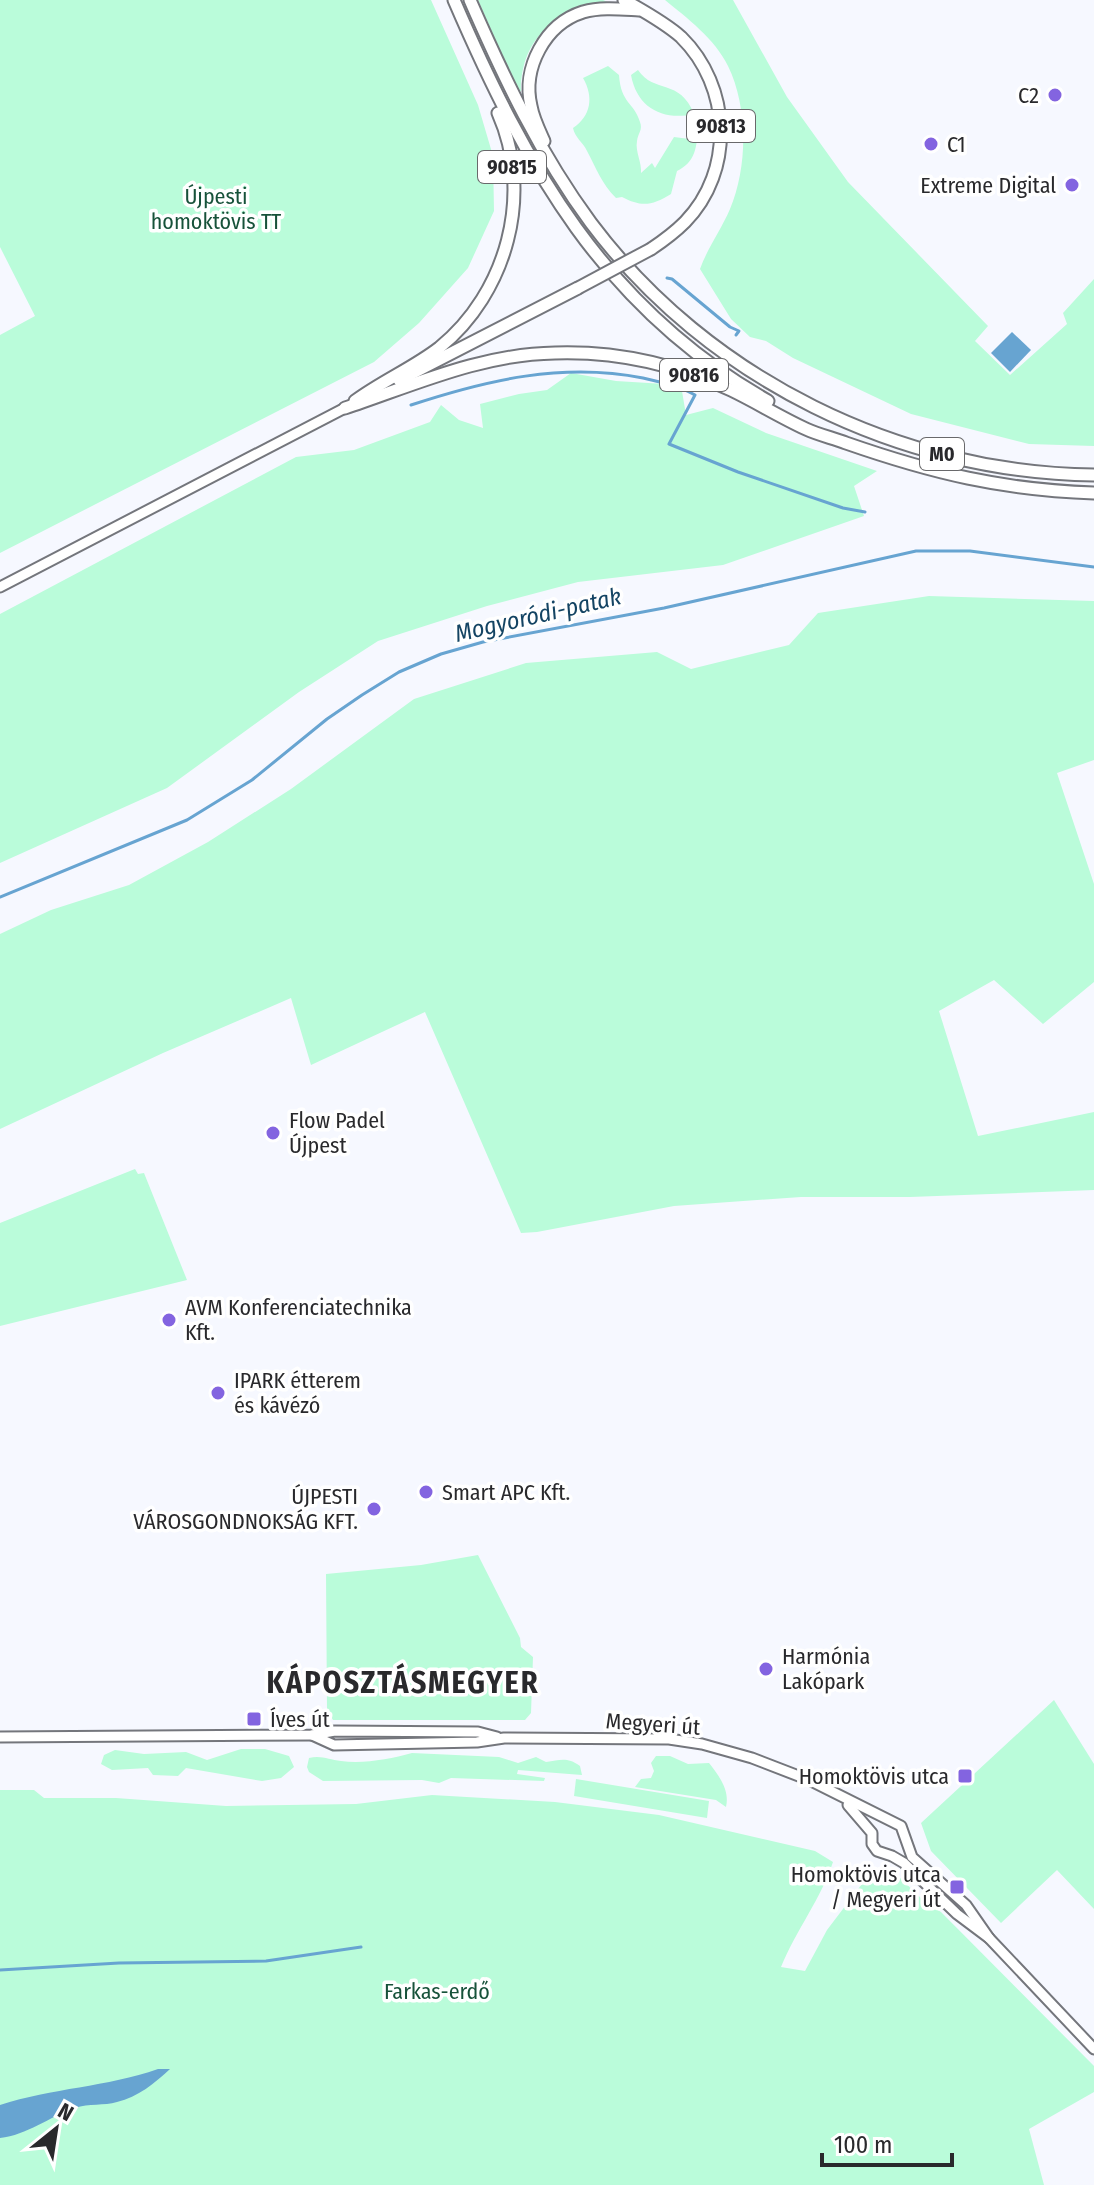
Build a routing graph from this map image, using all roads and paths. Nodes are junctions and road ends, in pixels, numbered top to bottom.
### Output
1 (454, 0) edge
2 (470, 0) edge
3 (624, 0) edge
4 (641, 11) junction
5 (474, 46) junction
6 (548, 157) junction
7 (345, 408) junction
8 (847, 443) junction
9 (1094, 475) edge
10 (1094, 493) edge
11 (0, 587) edge
12 (0, 1737) edge
13 (837, 1795) junction
14 (887, 1821) junction
15 (872, 1833) junction
16 (905, 1842) junction
17 (892, 1856) junction
18 (989, 1938) junction
19 (1094, 2049) edge

1 - 5 highway, M0
2 - 6 highway, M0
3 - 4 highway
4 - 6 highway, 90813
4 - 7 highway, 90813, bridge
5 - 7 highway, 90815
5 - 8 highway, M0
6 - 9 highway, M0
7 - 8 highway, 90816
7 - 11 main road
8 - 10 highway, M0
12 - 13 main road, Megyeri út
13 - 14 main road, Megyeri út
13 - 15 main road, Megyeri út
14 - 15 main road
14 - 16 main road, Megyeri út
15 - 17 main road, Megyeri út
16 - 17 main road
16 - 18 main road, Megyeri út
17 - 18 main road, Megyeri út
18 - 19 main road, Megyeri út

